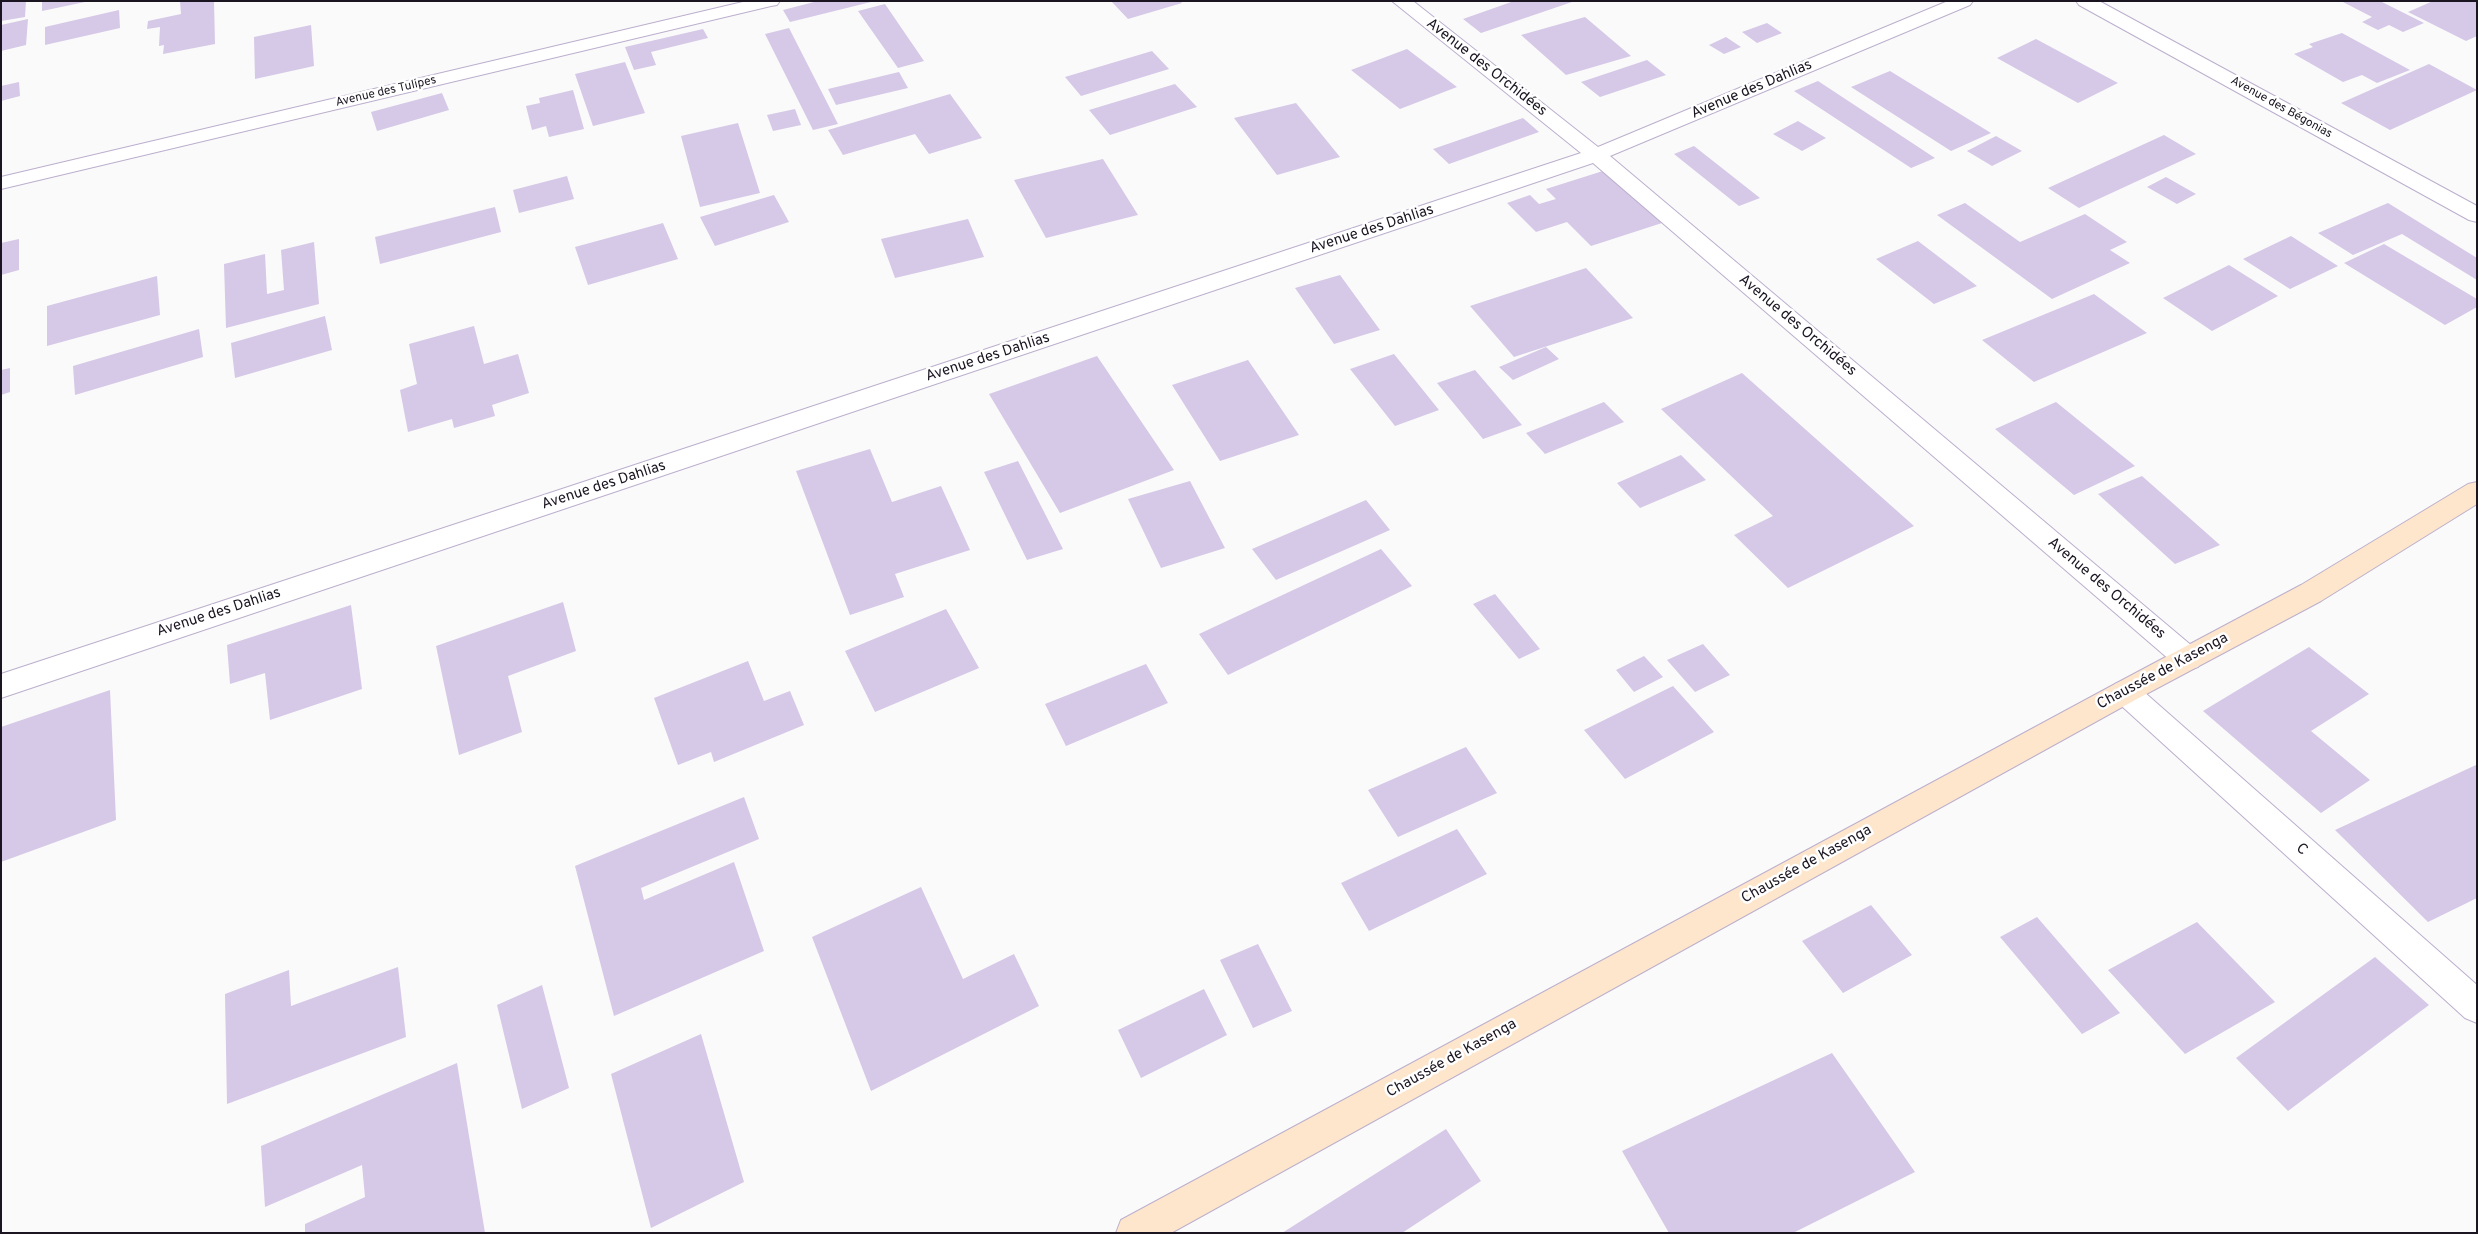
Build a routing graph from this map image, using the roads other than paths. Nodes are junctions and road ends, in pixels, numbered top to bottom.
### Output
1 (771, 1) edge
2 (1401, 1) edge
3 (1964, 1) edge
4 (2085, 1) edge
5 (1596, 155) junction
6 (1, 183) edge
7 (2477, 215) edge
8 (2477, 491) edge
9 (2188, 659) junction
10 (1, 686) edge
11 (2125, 692) junction
12 (2477, 1007) edge
13 (1134, 1233) edge

1 - 6 street, Avenue des Tulipes
2 - 5 street, Avenue des Orchidées
3 - 5 street, Avenue des Dahlias
4 - 7 street, Avenue des Bégonias
5 - 9 street, Avenue des Orchidées
5 - 10 street, Avenue des Dahlias
8 - 9 main road, Chaussée de Kasenga
9 - 11 main road, Chaussée de Kasenga
11 - 12 street, C
11 - 13 main road, Chaussée de Kasenga

